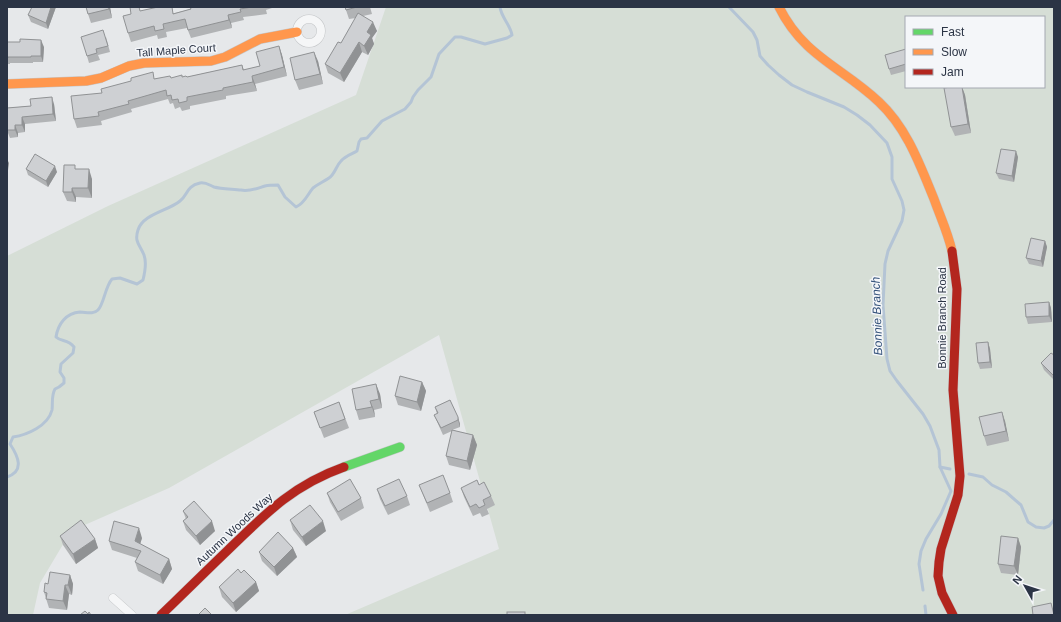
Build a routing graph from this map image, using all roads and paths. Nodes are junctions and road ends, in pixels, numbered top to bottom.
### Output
1 (779, 7) edge
2 (297, 32) dead end
3 (7, 84) edge
4 (400, 447) dead end
5 (112, 598) dead end
6 (132, 615) edge
7 (161, 615) edge
8 (953, 615) edge

1 - 8 street, Bonnie Branch Road
2 - 3 street, Tall Maple Court
4 - 7 street, Autumn Woods Way
5 - 6 street

